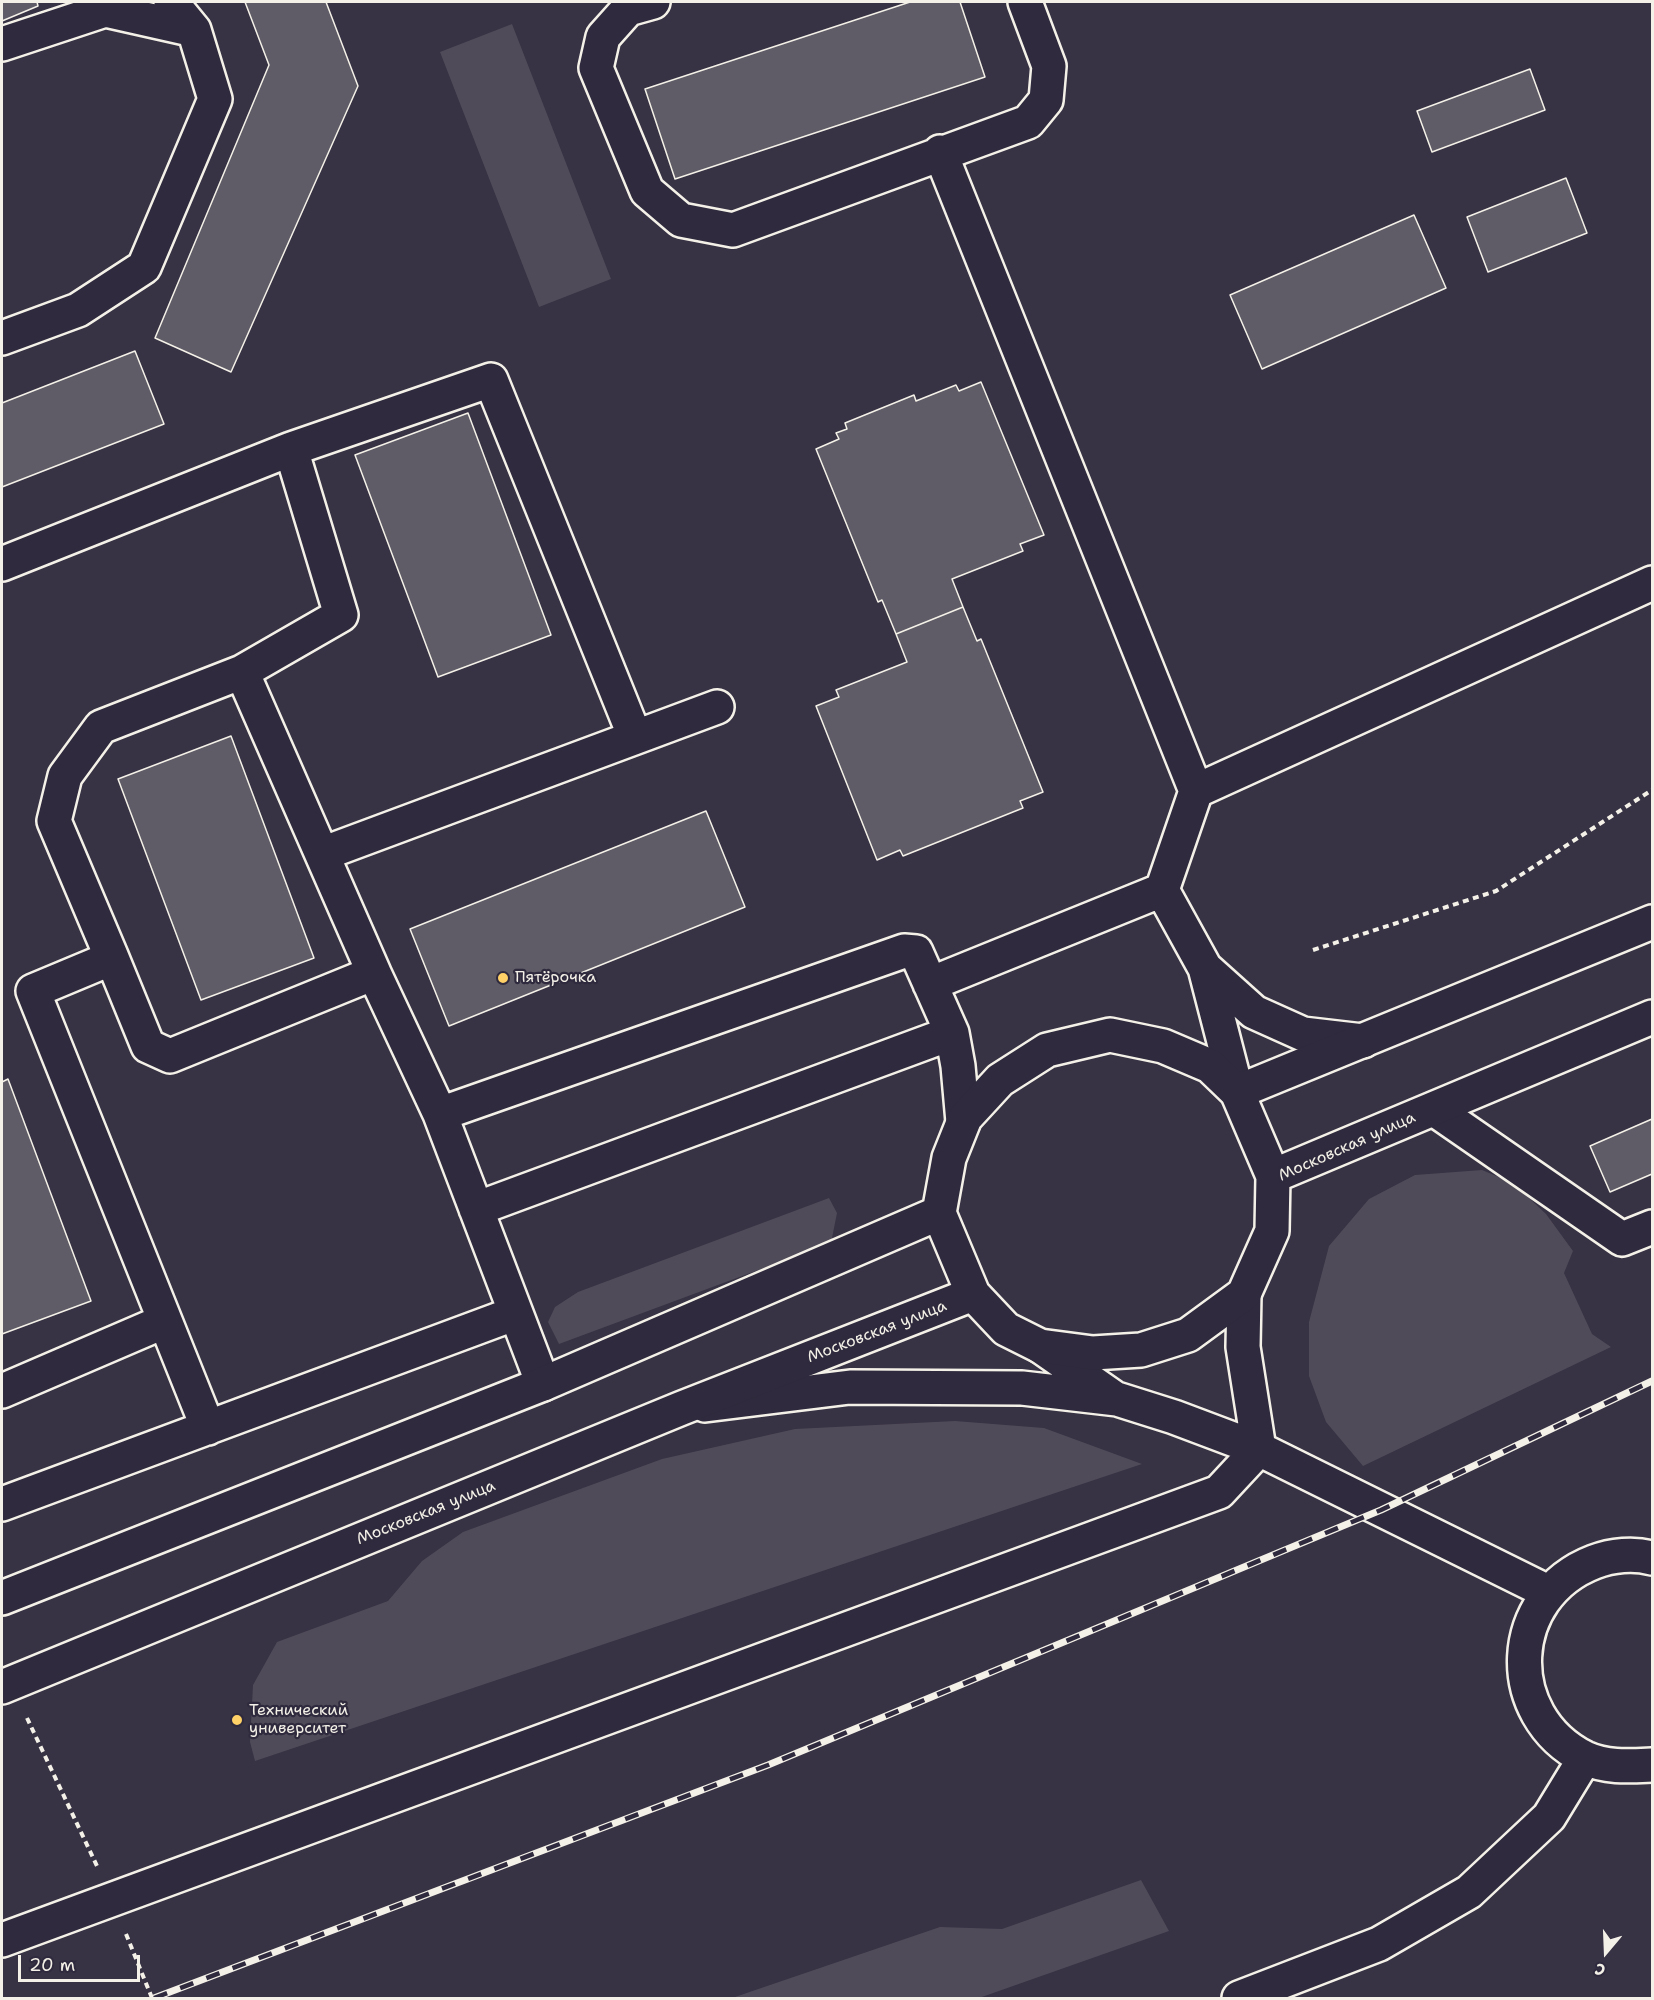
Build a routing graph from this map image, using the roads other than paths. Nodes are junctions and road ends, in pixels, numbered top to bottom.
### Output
1 (171, 2) edge
2 (652, 2) edge
3 (1025, 2) edge
4 (194, 30) junction
5 (2, 44) edge
6 (940, 152) junction
7 (2, 338) edge
8 (291, 449) junction
9 (2, 564) edge
10 (1653, 583) edge
11 (242, 672) junction
12 (717, 707) dead end
13 (635, 737) junction
14 (1196, 791) junction
15 (322, 854) junction
16 (1162, 890) junction
17 (1653, 922) edge
18 (112, 958) junction
19 (1205, 968) junction
20 (374, 973) junction
21 (930, 984) junction
22 (1653, 1017) edge
23 (952, 1034) junction
24 (1363, 1041) junction
25 (1238, 1092) junction
26 (1434, 1109) junction
27 (440, 1114) junction
28 (963, 1122) junction
29 (1273, 1176) junction
30 (477, 1209) junction
31 (939, 1213) junction
32 (1653, 1227) edge
33 (973, 1294) junction
34 (1244, 1294) junction
35 (516, 1313) junction
36 (165, 1321) junction
37 (1040, 1346) junction
38 (543, 1384) junction
39 (2, 1391) edge
40 (1117, 1399) junction
41 (682, 1408) junction
42 (208, 1428) junction
43 (1259, 1449) junction
44 (2, 1504) edge
45 (1653, 1558) edge
46 (1548, 1592) junction
47 (2, 1598) edge
48 (6, 1685) edge
49 (1585, 1758) junction
50 (1653, 1765) edge
51 (2, 1940) edge
52 (1239, 1998) edge

1 - 4 main road
2 - 6 main road
3 - 6 main road
4 - 5 main road
4 - 7 main road
6 - 14 main road
8 - 9 main road
8 - 11 main road
8 - 13 main road
10 - 14 main road
11 - 15 main road
11 - 18 main road
12 - 13 main road
13 - 15 main road
14 - 16 main road
15 - 20 main road
16 - 19 main road
16 - 21 main road
17 - 24 main road
18 - 20 main road
18 - 36 main road
19 - 24 main road
19 - 25 main road
20 - 27 main road
21 - 23 main road
21 - 27 main road
22 - 26 main road, Московская улица
23 - 28 main road
23 - 30 main road
24 - 25 main road
25 - 28 main road
25 - 29 main road
26 - 29 main road, Московская улица
26 - 32 main road
27 - 30 main road
28 - 31 main road
29 - 34 main road, Московская улица
30 - 35 main road
31 - 33 main road
31 - 38 main road
33 - 37 main road, Московская улица
33 - 41 main road, Московская улица
34 - 37 main road, Московская улица
34 - 43 main road
35 - 38 main road
35 - 42 main road
36 - 39 main road
36 - 42 main road
37 - 40 main road
38 - 47 main road
40 - 41 main road
40 - 43 main road
41 - 48 main road, Московская улица
42 - 44 main road
43 - 46 main road
43 - 51 main road
45 - 46 main road
46 - 49 main road
49 - 50 main road
49 - 52 main road

